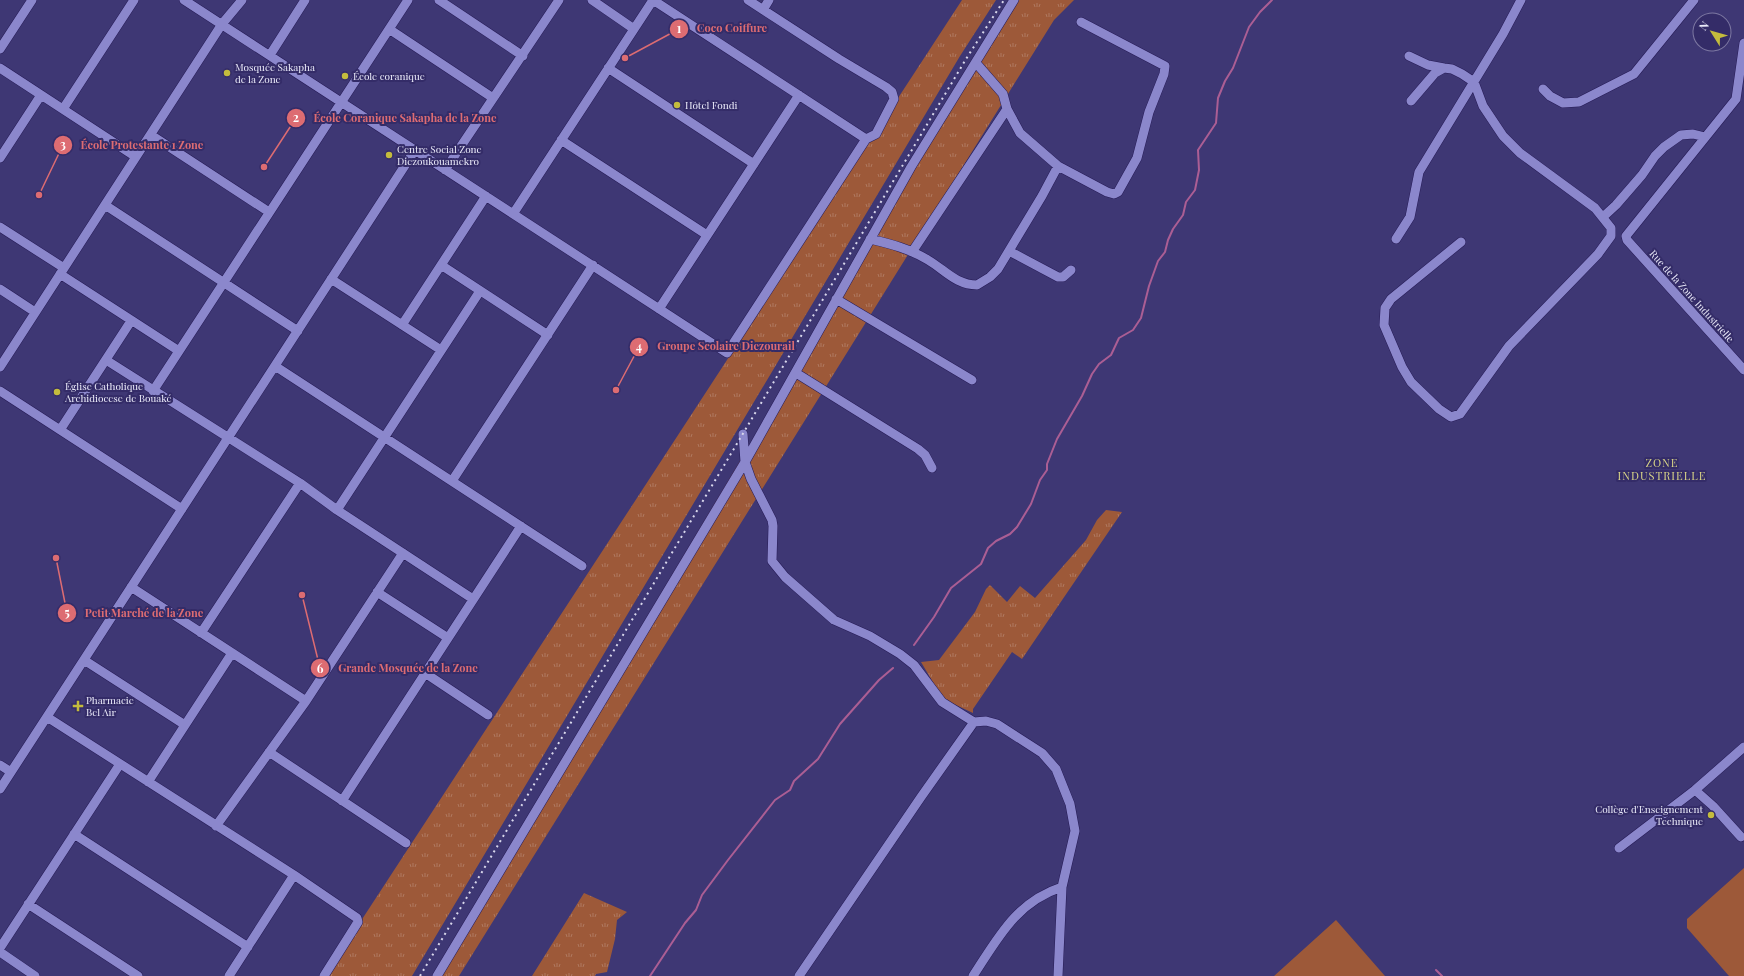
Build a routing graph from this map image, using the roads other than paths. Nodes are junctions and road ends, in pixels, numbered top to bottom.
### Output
1 (32, 0) edge
2 (134, 0) edge
3 (184, 0) edge
4 (242, 0) edge
5 (305, 0) edge
6 (408, 0) edge
7 (439, 0) edge
8 (559, 0) edge
9 (592, 0) edge
10 (748, 0) edge
11 (769, 0) edge
12 (1014, 0) edge
13 (1521, 0) edge
14 (1694, 0) edge
15 (763, 10) junction
16 (1081, 22) dead end
17 (222, 24) junction
18 (389, 29) junction
19 (634, 29) junction
20 (1744, 43) edge
21 (0, 49) edge
22 (270, 55) junction
23 (523, 56) junction
24 (1409, 56) dead end
25 (976, 63) junction
26 (0, 68) edge
27 (608, 68) junction
28 (1444, 68) junction
29 (1474, 82) junction
30 (1543, 88) dead end
31 (41, 95) junction
32 (799, 95) junction
33 (493, 98) junction
34 (1411, 101) dead end
35 (341, 102) junction
36 (1740, 102) edge
37 (63, 109) junction
38 (1007, 109) junction
39 (150, 135) junction
40 (1705, 137) junction
41 (561, 140) junction
42 (866, 140) junction
43 (415, 150) junction
44 (136, 157) junction
45 (0, 158) edge
46 (754, 164) junction
47 (1058, 166) junction
48 (445, 170) junction
49 (486, 196) junction
50 (105, 205) junction
51 (270, 212) junction
52 (513, 214) junction
53 (1603, 217) junction
54 (0, 227) edge
55 (707, 235) junction
56 (870, 239) junction
57 (1396, 239) dead end
58 (1461, 242) dead end
59 (1009, 251) junction
60 (912, 252) junction
61 (441, 265) junction
62 (593, 265) junction
63 (1071, 270) dead end
64 (62, 271) junction
65 (331, 279) junction
66 (223, 282) junction
67 (0, 289) edge
68 (480, 290) junction
69 (836, 299) junction
70 (659, 308) junction
71 (35, 312) junction
72 (131, 320) junction
73 (402, 325) junction
74 (298, 331) junction
75 (548, 335) junction
76 (441, 350) junction
77 (179, 351) junction
78 (106, 360) junction
79 (275, 366) junction
80 (0, 367) edge
81 (1744, 370) edge
82 (796, 374) junction
83 (972, 380) dead end
84 (0, 391) edge
85 (153, 391) junction
86 (60, 430) junction
87 (743, 434) dead end
88 (228, 437) junction
89 (384, 437) junction
90 (745, 462) junction
91 (932, 468) dead end
92 (452, 481) junction
93 (300, 484) junction
94 (182, 509) junction
95 (337, 510) junction
96 (521, 526) junction
97 (403, 553) junction
98 (582, 566) dead end
99 (131, 587) junction
100 (377, 592) junction
101 (473, 599) junction
102 (201, 633) junction
103 (448, 638) junction
104 (232, 653) junction
105 (84, 660) junction
106 (425, 673) junction
107 (306, 701) junction
108 (488, 715) dead end
109 (47, 716) junction
110 (974, 722) junction
111 (185, 725) junction
112 (1744, 748) edge
113 (269, 752) junction
114 (120, 764) junction
115 (0, 765) edge
116 (11, 772) junction
117 (148, 782) junction
118 (0, 789) edge
119 (1695, 790) junction
120 (342, 801) junction
121 (216, 826) junction
122 (74, 834) junction
123 (1740, 837) dead end
124 (406, 843) dead end
125 (1619, 848) dead end
126 (294, 875) junction
127 (1062, 887) junction
128 (28, 904) junction
129 (248, 947) junction
130 (0, 948) edge
131 (0, 952) edge
132 (35, 976) edge
133 (138, 976) edge
134 (229, 976) edge
135 (324, 976) edge
136 (437, 976) edge
137 (799, 976) edge
138 (974, 976) edge
139 (1058, 976) edge

1 - 21 street
2 - 37 street
3 - 17 street
4 - 17 street
5 - 22 street
6 - 18 street
7 - 23 street
8 - 23 street
9 - 19 street
10 - 15 street
11 - 15 street
12 - 25 street
13 - 29 street
14 - 30 street
15 - 42 street
16 - 47 street
17 - 22 street
17 - 39 street
18 - 33 street
18 - 35 street
19 - 27 street
19 - 32 street
20 - 36 street
22 - 35 street
23 - 33 street
24 - 28 street
25 - 38 street
25 - 56 street
26 - 31 street
27 - 41 street
27 - 46 street
28 - 29 street
28 - 34 street
29 - 53 street
29 - 57 street
31 - 37 street
31 - 45 street
32 - 42 street
32 - 46 street
33 - 48 street
35 - 43 street
35 - 51 street
36 - 40 street
37 - 44 street
38 - 47 street
38 - 60 street
39 - 44 street
39 - 51 street
40 - 53 street
40 - 81 street, Rue de la Zone Industrielle
41 - 52 street
41 - 55 street
42 - 70 street
43 - 48 street
43 - 65 street
44 - 50 street
46 - 55 street
47 - 59 street
48 - 49 street
49 - 52 street
49 - 61 street
50 - 64 street
50 - 66 street
51 - 66 street
52 - 62 street
53 - 58 street
54 - 64 street
55 - 70 street
56 - 60 street
56 - 69 street
59 - 60 street
59 - 63 street
61 - 68 street
61 - 73 street
62 - 70 street
62 - 75 street
64 - 71 street
64 - 72 street
65 - 73 street
65 - 74 street
66 - 74 street
66 - 77 street
67 - 71 street
68 - 75 street
68 - 76 street
69 - 82 street
69 - 83 street
71 - 80 street
72 - 77 street
72 - 78 street
73 - 76 street
74 - 79 street
75 - 92 street
76 - 89 street
77 - 85 street
78 - 85 street
78 - 86 street
79 - 88 street
79 - 89 street
82 - 90 street
82 - 91 street
84 - 86 street
85 - 88 street
86 - 94 street
87 - 90 street
88 - 93 street
88 - 94 street
89 - 92 street
89 - 95 street
90 - 110 street
90 - 136 street
92 - 96 street
93 - 95 street
93 - 102 street
94 - 99 street
95 - 97 street
96 - 98 street
96 - 101 street
97 - 100 street
97 - 101 street
99 - 102 street
99 - 105 street
100 - 103 street
100 - 107 street
101 - 103 street
102 - 104 street
103 - 106 street
104 - 107 street
104 - 111 street
105 - 109 street
105 - 111 street
106 - 108 street
106 - 120 street
107 - 113 street
109 - 114 street
109 - 116 street
110 - 127 street
110 - 137 street
111 - 117 street
112 - 119 street
113 - 120 street
113 - 121 street
114 - 117 street
114 - 122 street
115 - 116 street
116 - 118 street
117 - 121 street
119 - 123 street
119 - 125 street
120 - 124 street
121 - 126 street
122 - 128 street
122 - 129 street
126 - 129 street
126 - 135 street
127 - 138 street
127 - 139 street
128 - 130 street
128 - 133 street
129 - 134 street
131 - 132 street

